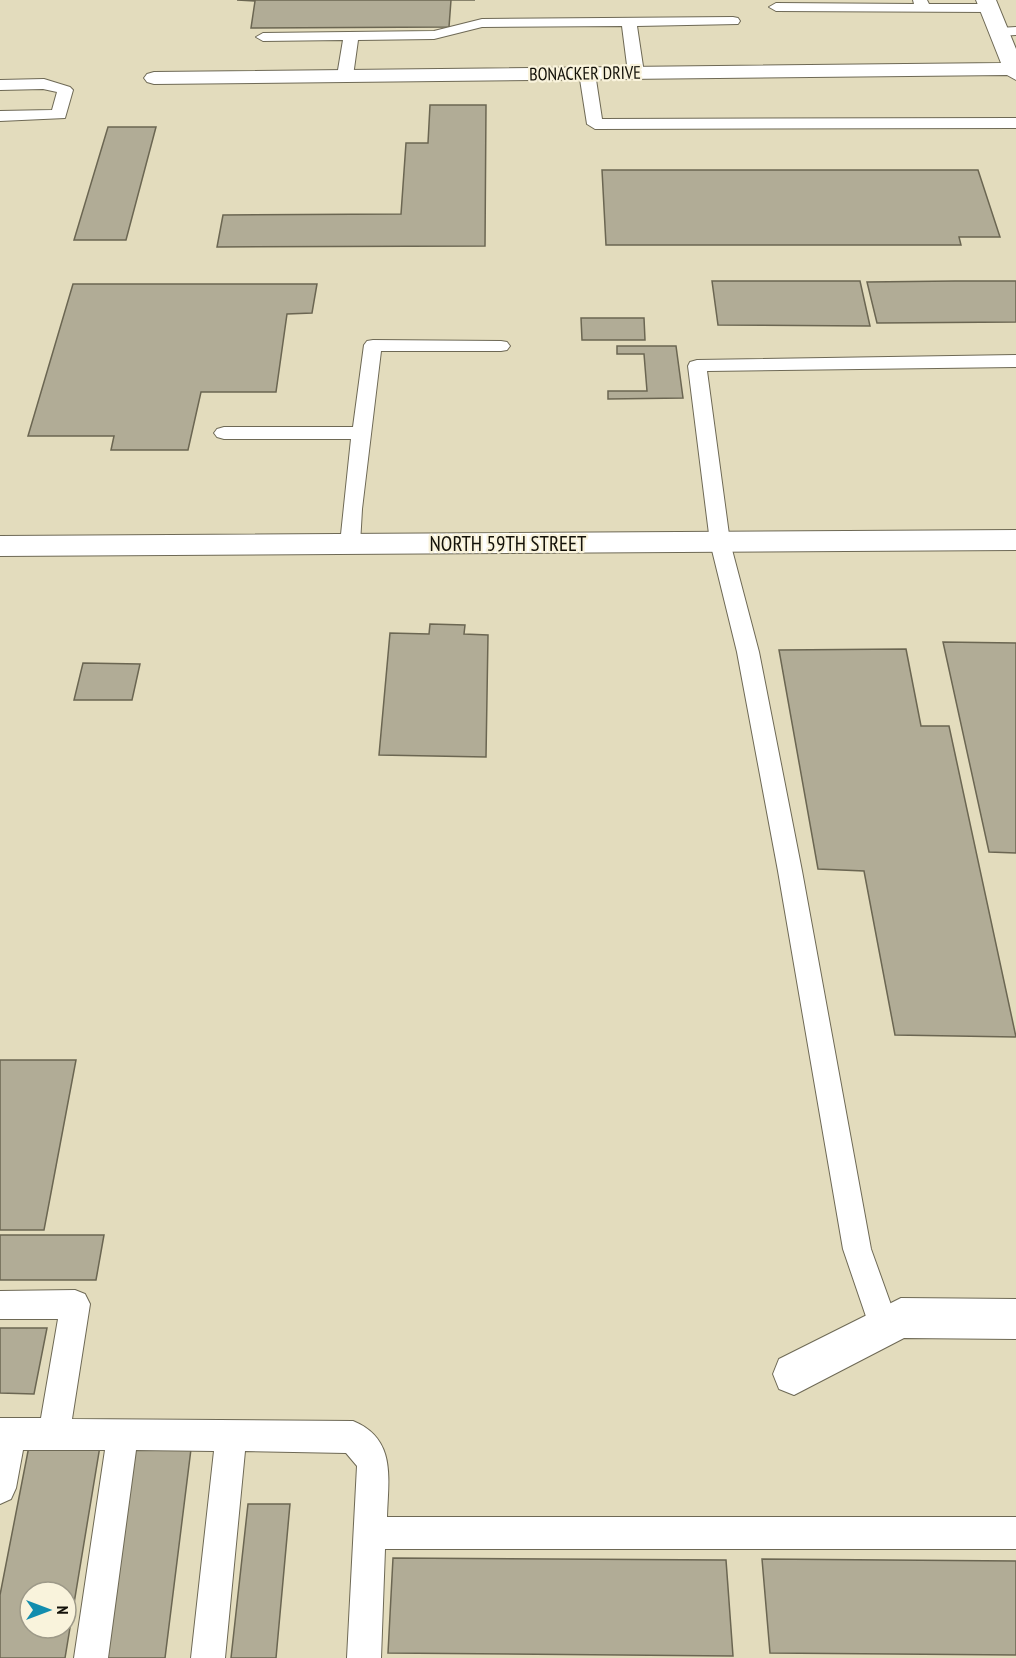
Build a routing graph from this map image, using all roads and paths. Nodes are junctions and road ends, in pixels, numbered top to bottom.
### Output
1 (922, 4) edge
2 (987, 4) edge
3 (776, 7) dead end
4 (629, 21) junction
5 (732, 21) dead end
6 (1008, 32) edge
7 (263, 37) dead end
8 (351, 37) junction
9 (1015, 70) edge
10 (587, 73) junction
11 (636, 73) junction
12 (345, 76) junction
13 (154, 78) dead end
14 (0, 85) edge
15 (0, 116) edge
16 (1016, 123) edge
17 (501, 346) dead end
18 (1016, 361) edge
19 (224, 433) dead end
20 (361, 433) junction
21 (1016, 540) edge
22 (720, 542) junction
23 (350, 544) junction
24 (0, 546) edge
25 (0, 1305) edge
26 (1016, 1318) edge
27 (884, 1327) junction
28 (794, 1374) dead end
29 (5, 1434) edge
30 (54, 1434) junction
31 (123, 1435) junction
32 (231, 1436) junction
33 (0, 1488) edge
34 (371, 1533) junction
35 (1016, 1533) edge
36 (91, 1658) edge
37 (208, 1658) edge
38 (364, 1658) edge

1 - 2 lane
1 - 3 lane
2 - 6 street
4 - 5 lane
4 - 8 lane
4 - 11 lane
6 - 9 street
7 - 8 lane
8 - 12 lane
9 - 11 street, BONACKER DRIVE
10 - 11 street, BONACKER DRIVE
10 - 12 street, BONACKER DRIVE
10 - 16 lane
12 - 13 street, BONACKER DRIVE
14 - 15 lane
17 - 20 lane
18 - 22 lane
19 - 20 lane
20 - 23 lane
21 - 22 street, NORTH 59TH STREET
22 - 23 street, NORTH 59TH STREET
22 - 27 lane
23 - 24 street, NORTH 59TH STREET
25 - 30 lane
26 - 27 street
27 - 28 street
29 - 30 lane
29 - 33 lane
30 - 31 lane
31 - 32 lane
31 - 36 lane
32 - 34 lane
32 - 37 lane
34 - 35 lane
34 - 38 lane

